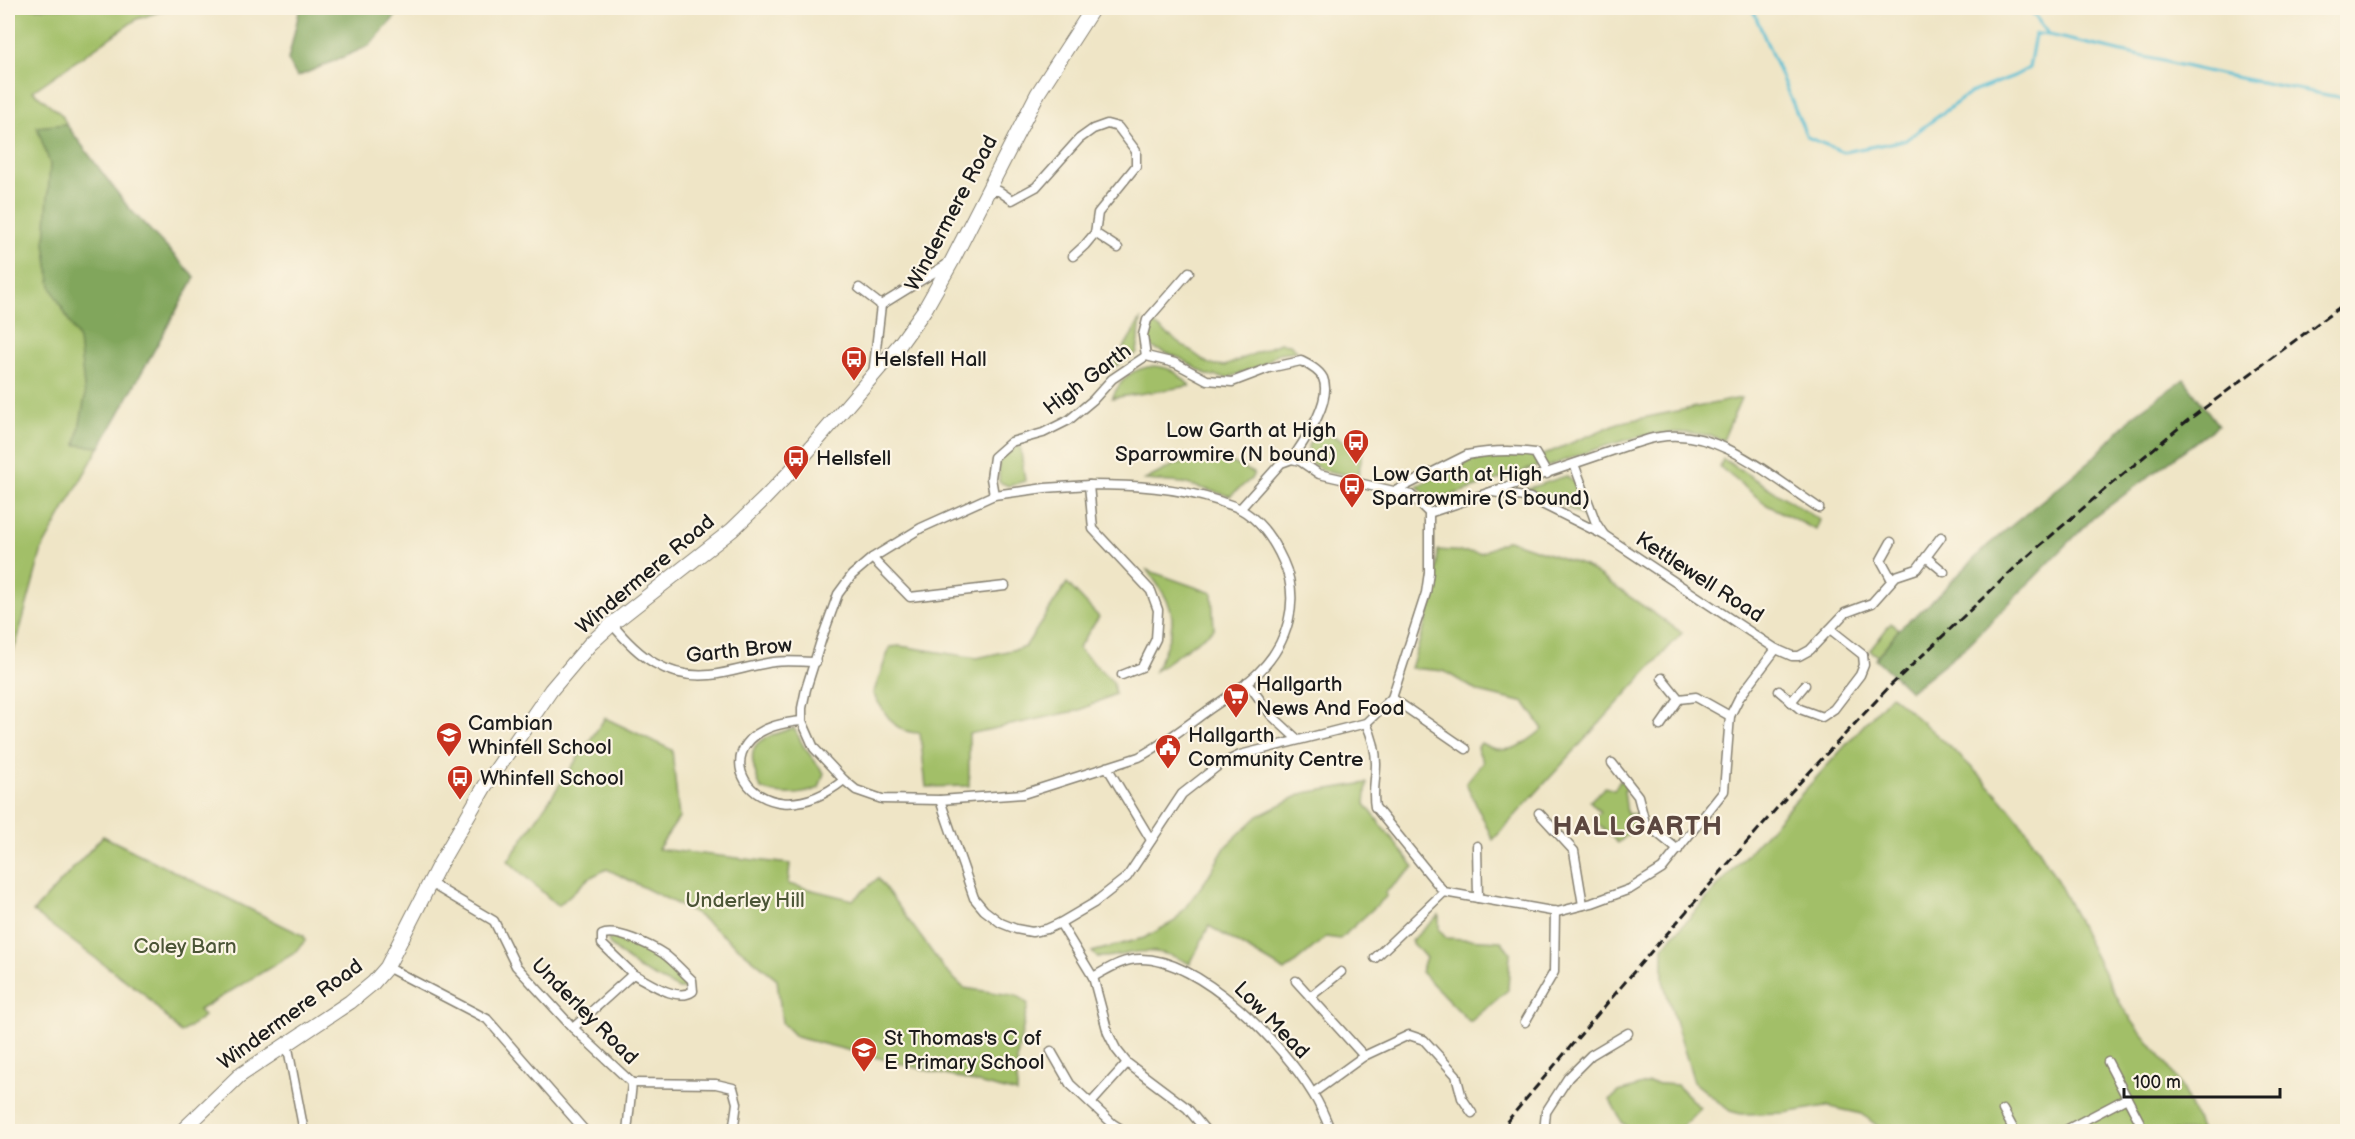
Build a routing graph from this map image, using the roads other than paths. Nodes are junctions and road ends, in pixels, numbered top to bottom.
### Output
1 (1093, 8) edge
2 (989, 189) junction
3 (1095, 233) junction
4 (1118, 248) dead end
5 (1073, 256) dead end
6 (952, 261) junction
7 (1189, 272) dead end
8 (859, 288) dead end
9 (881, 305) junction
10 (1146, 356) junction
11 (873, 375) junction
12 (1292, 459) junction
13 (1574, 464) junction
14 (1547, 474) junction
15 (1089, 485) junction
16 (1397, 490) junction
17 (1492, 492) junction
18 (994, 495) junction
19 (1240, 508) junction
20 (1819, 508) dead end
21 (1429, 513) junction
22 (1604, 536) junction
23 (1941, 537) dead end
24 (1891, 542) dead end
25 (1926, 557) junction
26 (872, 558) junction
27 (1944, 572) dead end
28 (1892, 580) junction
29 (1005, 586) dead end
30 (612, 624) junction
31 (1830, 629) junction
32 (1776, 649) junction
33 (816, 662) junction
34 (1122, 675) dead end
35 (1662, 678) dead end
36 (1247, 682) junction
37 (1805, 685) dead end
38 (1779, 691) dead end
39 (1392, 698) junction
40 (1679, 699) junction
41 (1791, 702) junction
42 (1730, 716) junction
43 (802, 721) junction
44 (1366, 723) junction
45 (1660, 726) dead end
46 (1298, 739) junction
47 (1466, 749) dead end
48 (1612, 764) dead end
49 (1107, 767) junction
50 (844, 780) junction
51 (940, 800) junction
52 (1539, 813) dead end
53 (1151, 840) junction
54 (1477, 846) dead end
55 (1678, 850) junction
56 (430, 883) junction
57 (1444, 892) junction
58 (1478, 898) junction
59 (1583, 905) junction
60 (1554, 911) junction
61 (1060, 923) junction
62 (1375, 958) dead end
63 (387, 967) junction
64 (1341, 972) dead end
65 (633, 974) junction
66 (1093, 977) junction
67 (1296, 981) dead end
68 (1310, 997) junction
69 (1525, 1022) dead end
70 (573, 1028) junction
71 (1628, 1034) dead end
72 (286, 1043) junction
73 (1051, 1051) dead end
74 (1364, 1056) junction
75 (2108, 1062) dead end
76 (1127, 1063) junction
77 (632, 1083) junction
78 (1313, 1093) junction
79 (2127, 1098) junction
80 (1092, 1102) junction
81 (2003, 1110) dead end
82 (1472, 1113) dead end
83 (181, 1131) edge
84 (304, 1131) edge
85 (586, 1131) edge
86 (627, 1131) edge
87 (733, 1131) edge
88 (1126, 1131) edge
89 (1207, 1131) edge
90 (1331, 1131) edge
91 (1544, 1131) edge
92 (2015, 1131) edge
93 (2062, 1131) edge
94 (2145, 1131) edge

1 - 2 highway, Windermere Road
2 - 3 street
2 - 6 highway, Windermere Road
3 - 4 street
3 - 5 street
6 - 9 street
6 - 11 highway, Windermere Road
7 - 10 street
8 - 9 street
9 - 11 street
10 - 12 street, High Garth
10 - 18 street, High Garth
11 - 30 highway, Windermere Road
12 - 16 street
12 - 19 street, High Garth
13 - 14 street
13 - 20 street
13 - 22 street, Kettlewell Road
14 - 16 street
14 - 17 street
15 - 18 street
15 - 19 street
15 - 34 street
16 - 21 street
17 - 21 street
17 - 22 street, Kettlewell Road
18 - 26 street
19 - 36 street
21 - 39 street
22 - 32 street, Kettlewell Road
23 - 25 street
24 - 28 street
25 - 27 street
25 - 28 street
26 - 29 street
26 - 33 street
28 - 31 street
30 - 33 street, Garth Brow
30 - 56 highway, Windermere Road
31 - 32 street
31 - 41 street
32 - 42 street
33 - 43 street
35 - 40 street
36 - 46 street
36 - 49 street
37 - 41 street
38 - 41 street
39 - 44 street
39 - 47 street
40 - 42 street
40 - 45 street
42 - 55 street
43 - 50 street
43 - 50 street
44 - 46 street
44 - 57 street
46 - 53 street
48 - 55 street
49 - 51 street
49 - 53 street
50 - 51 street
51 - 61 street
52 - 59 street
53 - 61 street
54 - 58 street
55 - 59 street
56 - 63 highway, Windermere Road
56 - 70 street, Underley Road
57 - 58 street
57 - 62 street
58 - 60 street
59 - 60 street
60 - 69 street
61 - 66 street
63 - 72 highway, Windermere Road
63 - 85 street
64 - 68 street
65 - 65 street
65 - 70 street
66 - 76 street
66 - 78 street, Low Mead
67 - 68 street
68 - 74 street
70 - 77 street, Underley Road
71 - 91 street
72 - 83 highway, Windermere Road
72 - 84 street
73 - 80 street
74 - 78 street
74 - 82 street
75 - 79 street
76 - 80 street
76 - 89 street
77 - 86 street, Underley Road
77 - 87 street
78 - 90 street, Low Mead
79 - 93 street
79 - 94 street
80 - 88 street
81 - 92 street

